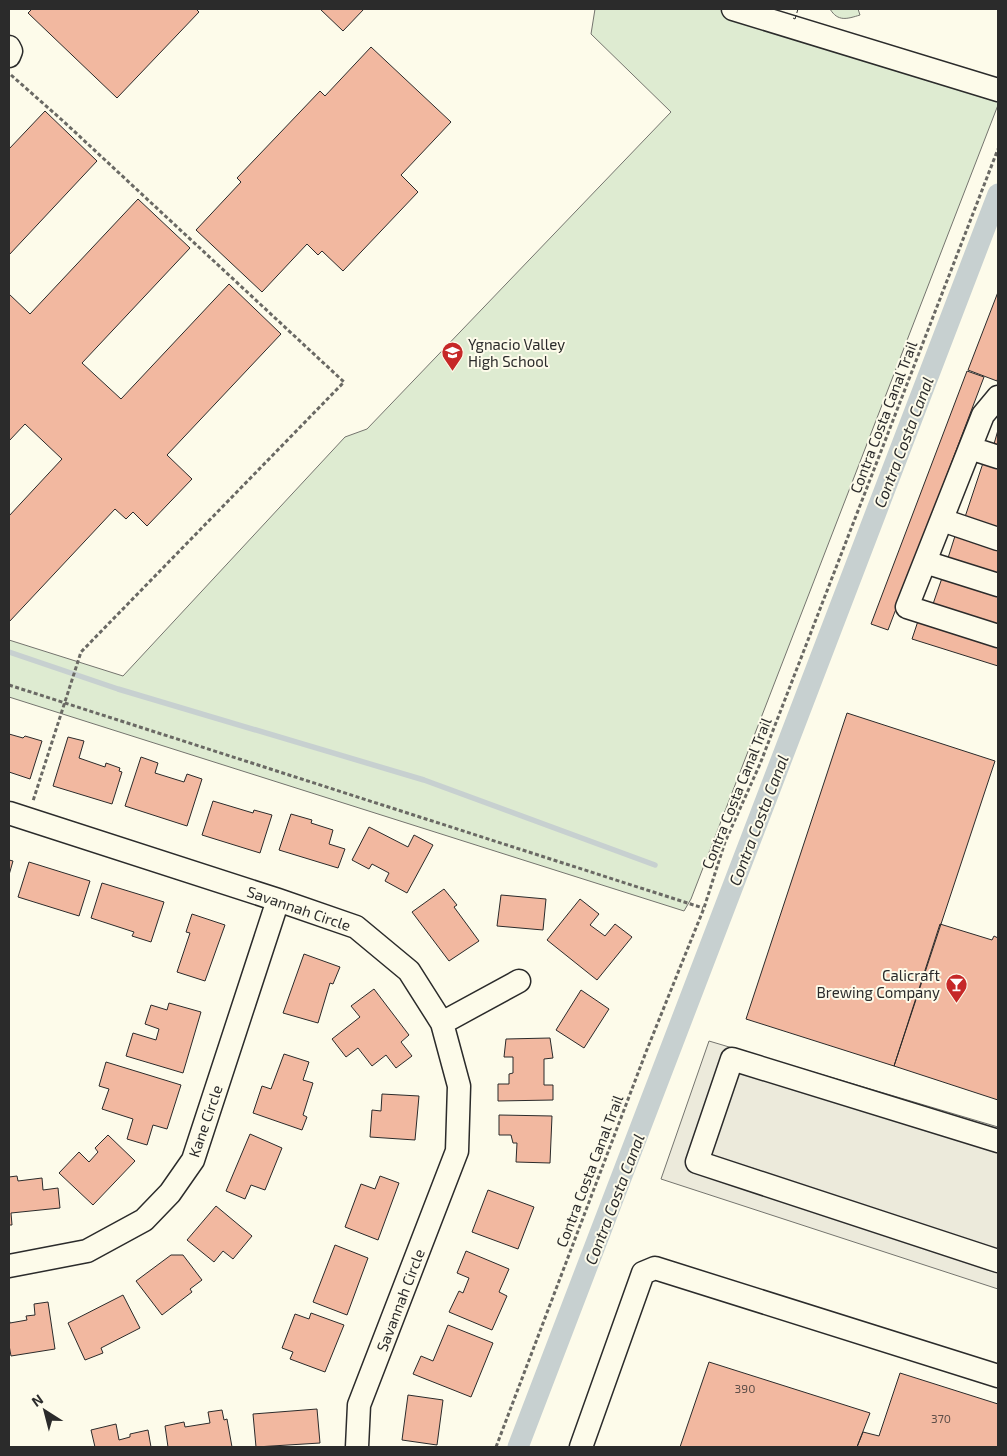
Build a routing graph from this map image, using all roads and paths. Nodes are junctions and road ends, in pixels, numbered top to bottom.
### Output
1 (733, 9) edge
2 (9, 47) edge
3 (9, 56) edge
4 (9, 73) edge
5 (998, 90) edge
6 (998, 149) edge
7 (998, 398) edge
8 (991, 417) edge
9 (970, 448) junction
10 (998, 457) edge
11 (942, 520) junction
12 (998, 539) edge
13 (925, 562) junction
14 (998, 585) edge
15 (998, 636) edge
16 (9, 685) edge
17 (64, 703) junction
18 (18, 816) edge
19 (278, 900) junction
20 (704, 908) junction
21 (519, 981) dead end
22 (442, 1023) junction
23 (998, 1141) edge
24 (998, 1261) edge
25 (9, 1266) edge
26 (998, 1376) edge
27 (357, 1447) edge
28 (496, 1447) edge
29 (581, 1447) edge

1 - 5 street
2 - 3 street
4 - 17 path
6 - 20 path, Contra Costa Canal Trail
7 - 8 street
8 - 9 street
9 - 10 street
9 - 11 street
11 - 12 street
11 - 13 street
13 - 14 street
13 - 15 street
16 - 17 path
17 - 18 path
17 - 20 path
18 - 19 street, Savannah Circle
19 - 22 street, Savannah Circle
19 - 25 street, Kane Circle
20 - 28 path, Contra Costa Canal Trail
21 - 22 street
22 - 27 street, Savannah Circle
23 - 24 street
26 - 29 street

